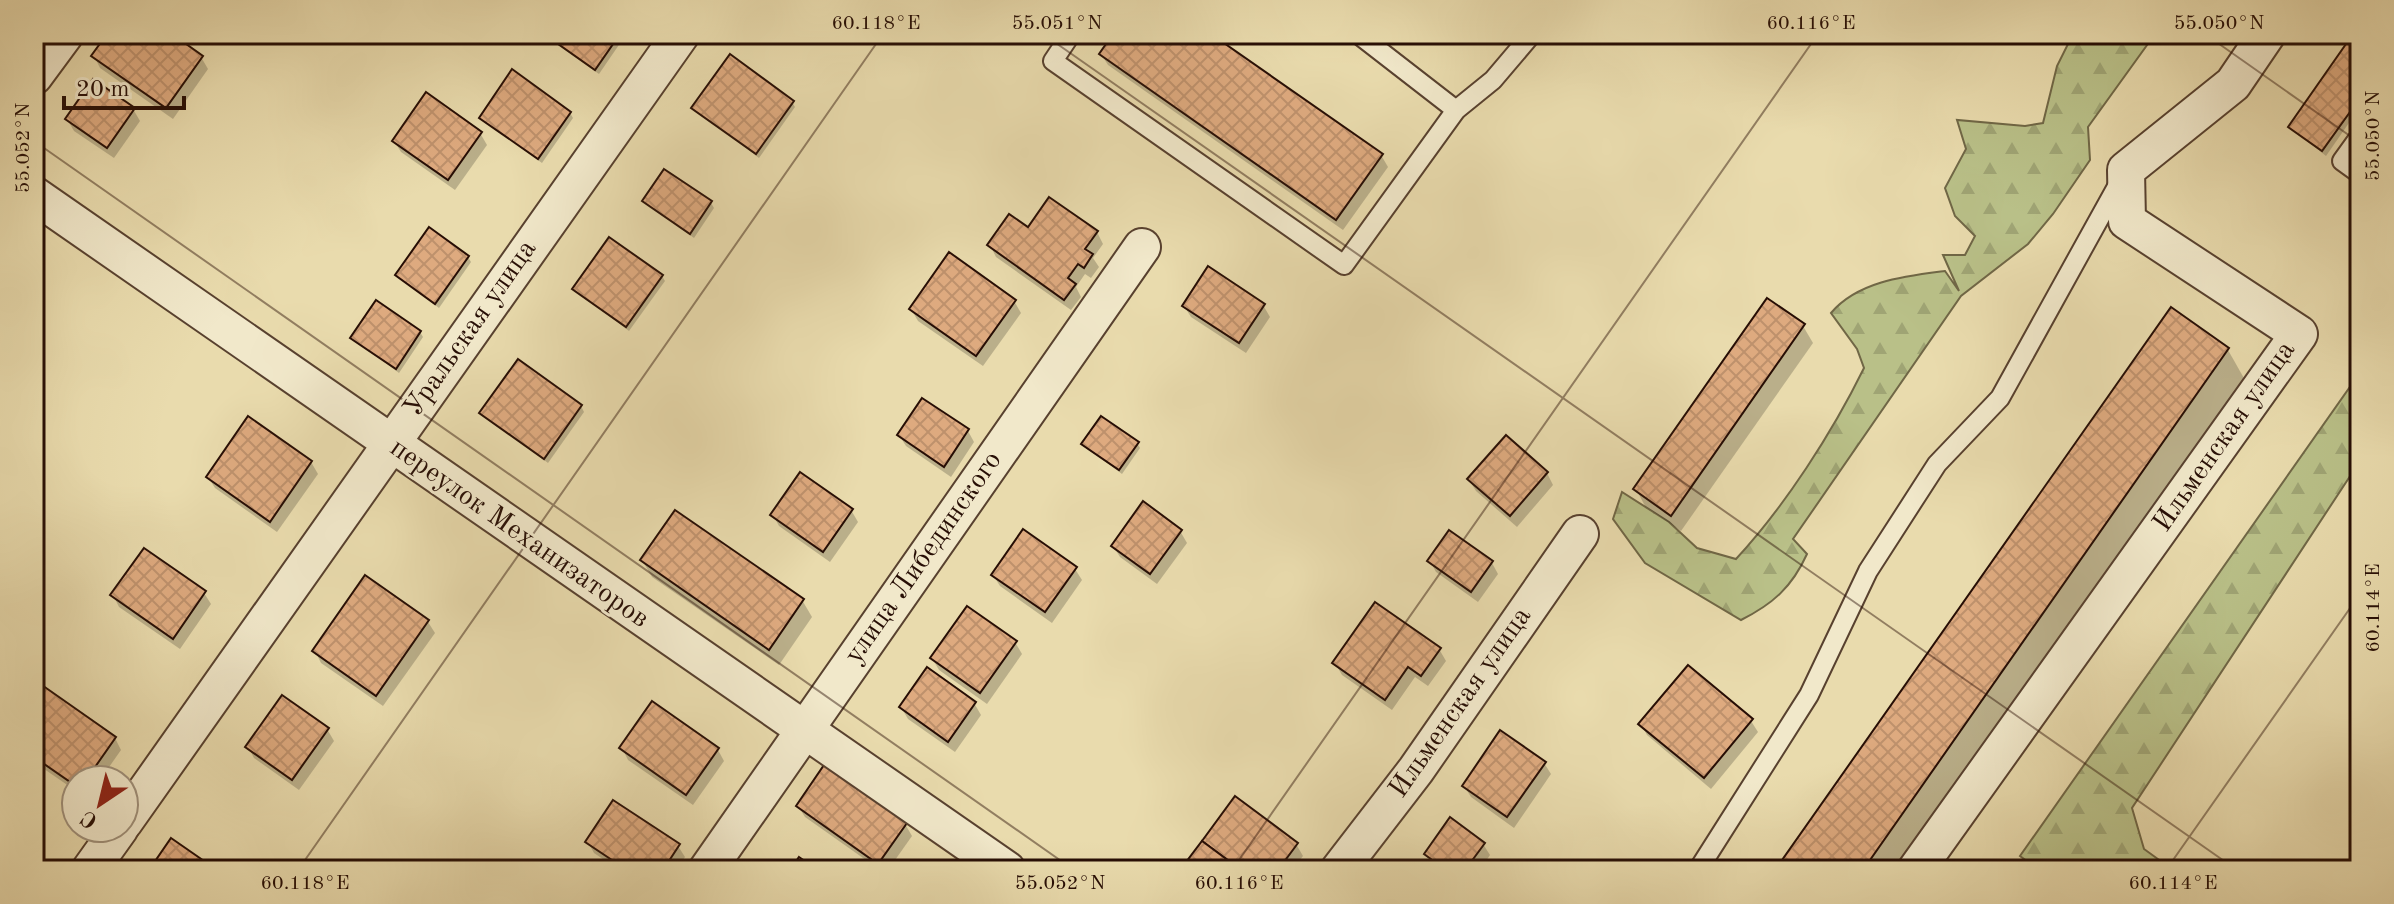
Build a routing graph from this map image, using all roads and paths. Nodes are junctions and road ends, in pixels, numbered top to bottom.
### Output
1 (65, 34) edge
2 (681, 34) edge
3 (1071, 34) edge
4 (1358, 34) edge
5 (1532, 34) edge
6 (2267, 34) edge
7 (34, 76) edge
8 (1456, 110) junction
9 (2360, 136) edge
10 (2126, 170) junction
11 (2360, 174) edge
12 (34, 195) edge
13 (1142, 247) dead end
14 (390, 443) junction
15 (1580, 534) dead end
16 (802, 731) junction
17 (140, 799) edge
18 (109, 844) edge
19 (90, 870) edge
20 (707, 870) edge
21 (1007, 870) edge
22 (1339, 870) edge
23 (1698, 870) edge
24 (1916, 870) edge

1 - 7 street
2 - 14 street, Уральская улица
3 - 8 lane
4 - 8 lane
5 - 8 lane
6 - 10 street
9 - 11 lane
10 - 23 lane
10 - 24 street, Ильменская улица
12 - 14 street, переулок Механизаторов
13 - 16 street, улица Либединского
14 - 16 street, переулок Механизаторов
14 - 17 street, Уральская улица
15 - 22 street, Ильменская улица
16 - 20 street, улица Либединского
16 - 21 street, переулок Механизаторов
18 - 19 street

